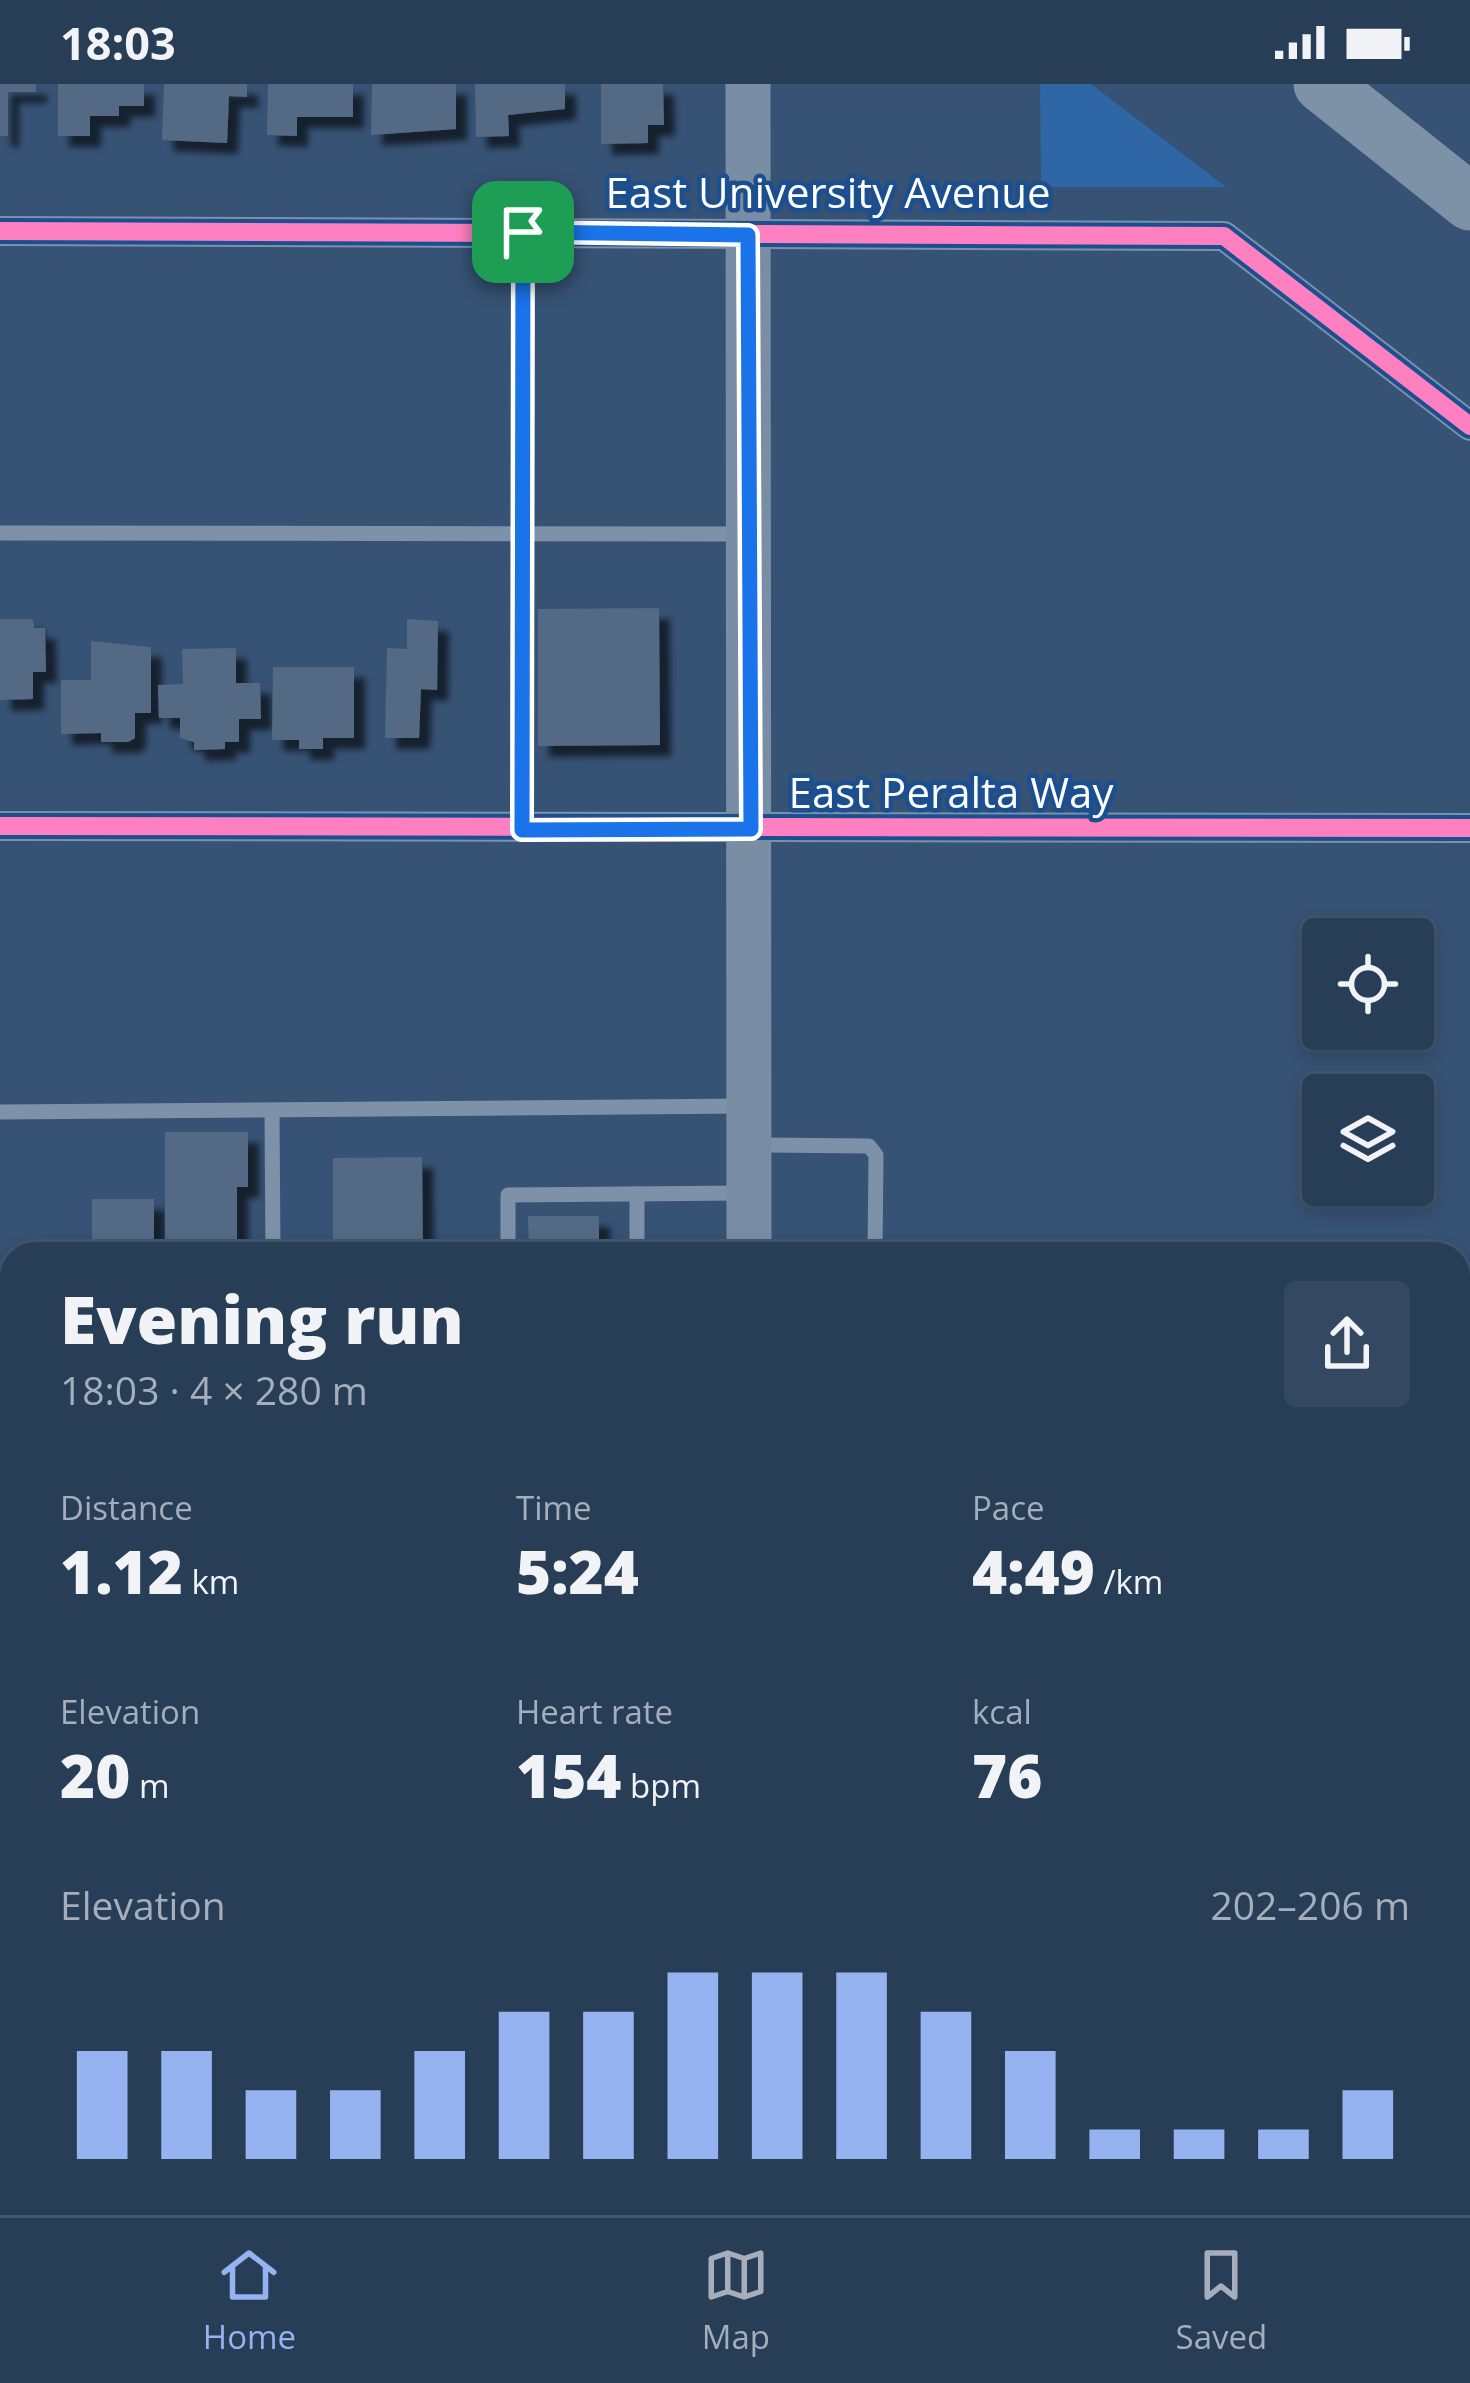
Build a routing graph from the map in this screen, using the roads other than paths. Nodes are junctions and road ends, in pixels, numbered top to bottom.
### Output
1 (748, 84) edge
2 (1322, 84) edge
3 (1470, 202) edge
4 (0, 231) edge
5 (523, 232) junction
6 (748, 235) junction
7 (1470, 426) edge
8 (520, 531) junction
9 (0, 533) edge
10 (750, 534) junction
11 (0, 826) edge
12 (1470, 828) edge
13 (751, 829) junction
14 (522, 830) junction
15 (272, 1110) junction
16 (0, 1112) edge
17 (752, 1125) junction
18 (751, 1193) junction
19 (637, 1194) junction
20 (273, 1242) edge
21 (508, 1242) edge
22 (637, 1242) edge
23 (749, 1242) edge
24 (874, 1242) edge

1 - 6 main road
2 - 3 highway
4 - 5 street, East University Avenue
5 - 6 street, East University Avenue
5 - 8 lane
6 - 7 street, East University Avenue
6 - 10 main road
8 - 9 lane
8 - 10 lane
8 - 14 lane
10 - 13 main road
11 - 14 street, East Peralta Way
12 - 13 street, East Peralta Way
13 - 14 street, East Peralta Way
13 - 17 main road
15 - 16 lane
15 - 17 lane
15 - 20 lane
17 - 18 main road
17 - 24 lane
18 - 19 lane
18 - 23 main road
19 - 21 lane
19 - 22 lane

